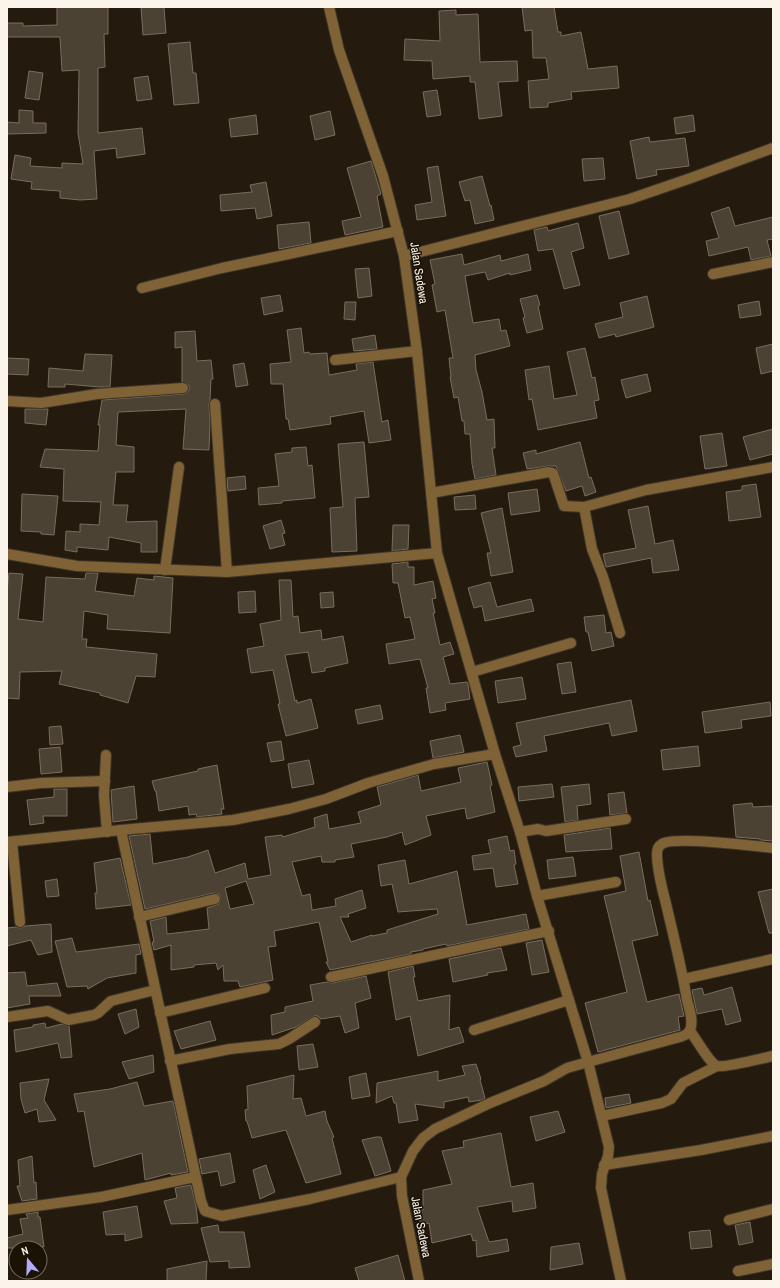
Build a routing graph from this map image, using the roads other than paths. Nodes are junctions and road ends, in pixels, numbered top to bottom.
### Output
1 (329, 7) edge
2 (773, 148) edge
3 (398, 231) junction
4 (404, 256) junction
5 (773, 262) edge
6 (713, 274) dead end
7 (142, 288) dead end
8 (417, 350) junction
9 (335, 360) dead end
10 (183, 388) dead end
11 (7, 401) edge
12 (215, 404) dead end
13 (179, 467) dead end
14 (773, 467) edge
15 (431, 493) junction
16 (584, 507) junction
17 (437, 553) junction
18 (7, 554) edge
19 (165, 570) junction
20 (227, 572) junction
21 (620, 634) dead end
22 (571, 643) dead end
23 (472, 672) junction
24 (495, 754) junction
25 (106, 755) dead end
26 (104, 781) junction
27 (7, 787) edge
28 (626, 819) dead end
29 (121, 830) junction
30 (523, 831) junction
31 (107, 832) junction
32 (10, 842) edge
33 (773, 848) edge
34 (616, 882) dead end
35 (540, 895) junction
36 (215, 900) dead end
37 (139, 917) junction
38 (20, 922) dead end
39 (549, 931) junction
40 (773, 959) edge
41 (331, 977) dead end
42 (684, 980) junction
43 (265, 988) dead end
44 (155, 990) junction
45 (569, 1000) junction
46 (160, 1013) junction
47 (7, 1017) edge
48 (315, 1022) dead end
49 (474, 1030) dead end
50 (690, 1031) junction
51 (773, 1056) edge
52 (170, 1061) junction
53 (588, 1062) junction
54 (717, 1066) junction
55 (602, 1116) junction
56 (773, 1136) edge
57 (604, 1165) junction
58 (195, 1177) junction
59 (401, 1177) junction
60 (773, 1209) edge
61 (7, 1210) edge
62 (729, 1220) dead end
63 (773, 1264) edge
64 (738, 1271) dead end
65 (419, 1281) edge
66 (621, 1281) edge

1 - 3 street, Jalan Sadewa
2 - 4 street
3 - 4 street, Jalan Sadewa
3 - 7 street
4 - 8 street, Jalan Sadewa
5 - 6 street
8 - 9 street
8 - 15 street, Jalan Sadewa
10 - 11 street
12 - 20 street
13 - 19 street
14 - 16 street
15 - 16 street
15 - 17 street, Jalan Sadewa
16 - 21 street
17 - 20 street
17 - 23 street, Jalan Sadewa
18 - 19 street
19 - 20 street
22 - 23 street
23 - 24 street, Jalan Sadewa
24 - 29 street
24 - 30 street, Jalan Sadewa
25 - 26 street
26 - 27 street
26 - 31 street
28 - 30 street
29 - 31 street
29 - 37 street
30 - 35 street, Jalan Sadewa
31 - 32 street
32 - 38 street
33 - 42 street
34 - 35 street
35 - 39 street, Jalan Sadewa
36 - 37 street
37 - 44 street
39 - 41 street
39 - 45 street, Jalan Sadewa
40 - 42 street
42 - 50 street
43 - 46 street
44 - 46 street
44 - 47 street
45 - 49 street
45 - 53 street, Jalan Sadewa
46 - 52 street
48 - 52 street
50 - 53 street
50 - 54 street
51 - 54 street
52 - 58 street
53 - 55 street, Jalan Sadewa
53 - 59 street
54 - 55 street
55 - 57 street, Jalan Sadewa
56 - 57 street
57 - 66 street, Jalan Sadewa
58 - 59 street
58 - 61 street
59 - 65 street, Jalan Sadewa
60 - 62 street
63 - 64 street

